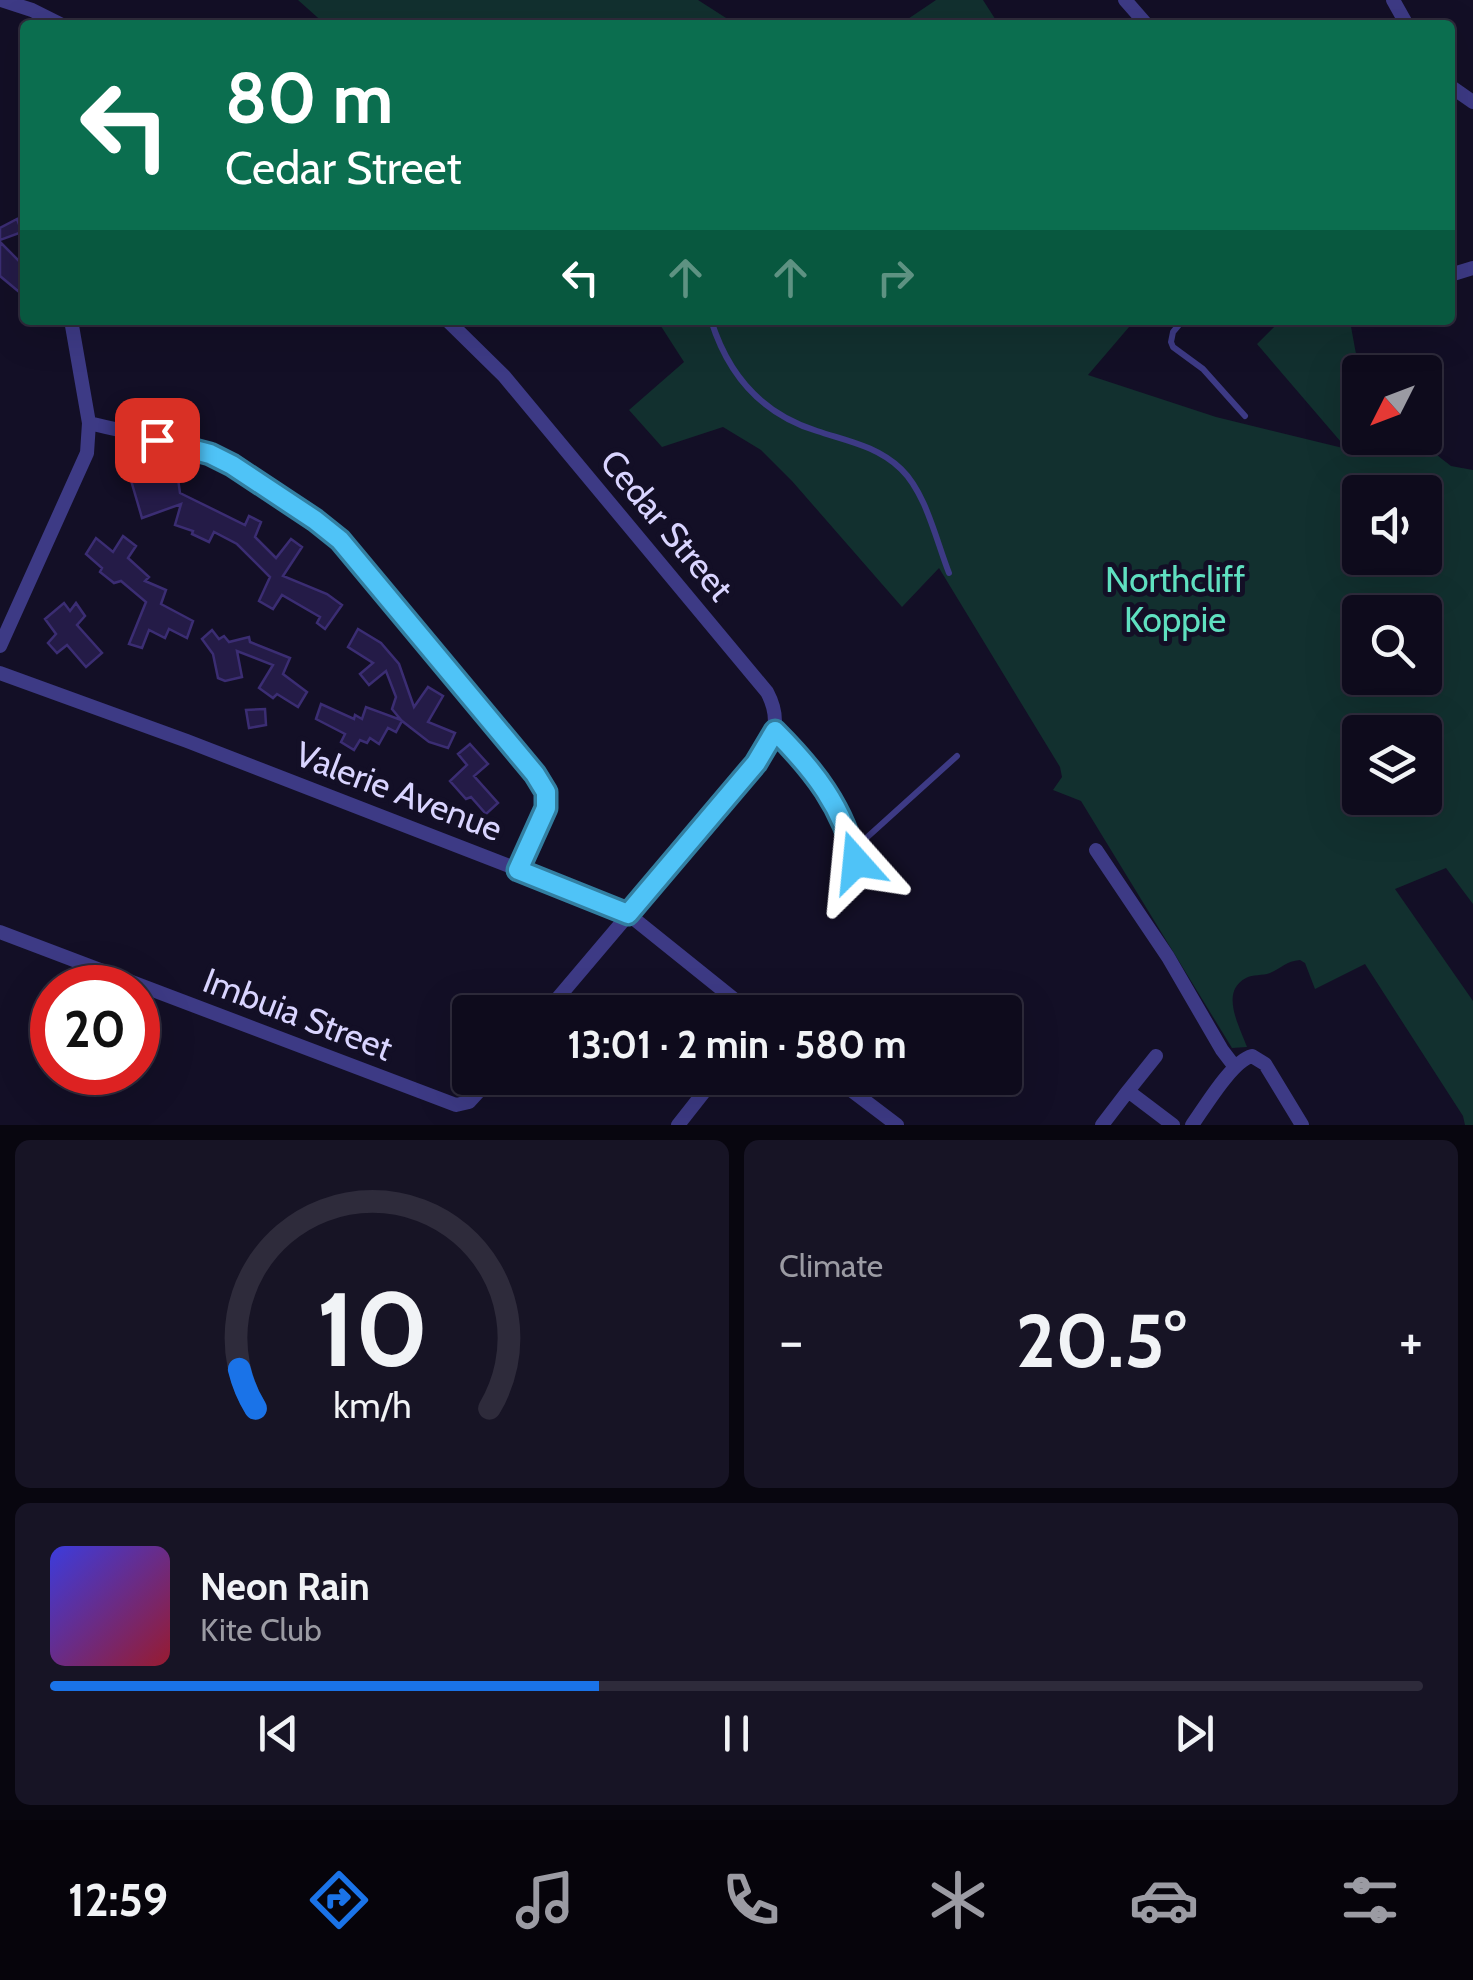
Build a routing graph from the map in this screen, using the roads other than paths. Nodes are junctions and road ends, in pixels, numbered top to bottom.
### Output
1 (1, 0) edge
2 (1125, 0) edge
3 (42, 20) edge
4 (1142, 20) edge
5 (72, 325) edge
6 (453, 325) edge
7 (713, 325) edge
8 (1179, 325) edge
9 (1245, 416) dead end
10 (89, 423) junction
11 (949, 572) dead end
12 (0, 646) edge
13 (0, 672) edge
14 (775, 731) junction
15 (957, 756) dead end
16 (853, 850) junction
17 (1096, 850) dead end
18 (518, 870) junction
19 (858, 880) dead end
20 (628, 914) junction
21 (0, 932) edge
22 (560, 995) edge
23 (729, 995) edge
24 (1156, 1056) dead end
25 (1235, 1067) junction
26 (1128, 1092) junction
27 (477, 1095) edge
28 (702, 1095) edge
29 (858, 1095) edge
30 (678, 1125) edge
31 (897, 1125) edge
32 (1102, 1125) edge
33 (1173, 1125) edge
34 (1192, 1125) edge
35 (1302, 1125) edge

1 - 3 street
2 - 4 street
5 - 10 street
6 - 14 street, Cedar Street
7 - 11 lane
8 - 9 lane
10 - 12 street
10 - 18 street
13 - 18 street, Valerie Avenue
14 - 16 lane
14 - 20 street
15 - 16 lane
16 - 19 lane
17 - 25 street
18 - 20 street, Valerie Avenue
20 - 22 street
20 - 23 street, Valerie Avenue
21 - 27 street, Imbuia Street
24 - 26 street
25 - 34 street
25 - 35 street
26 - 32 street
26 - 33 street
28 - 30 street
29 - 31 street

